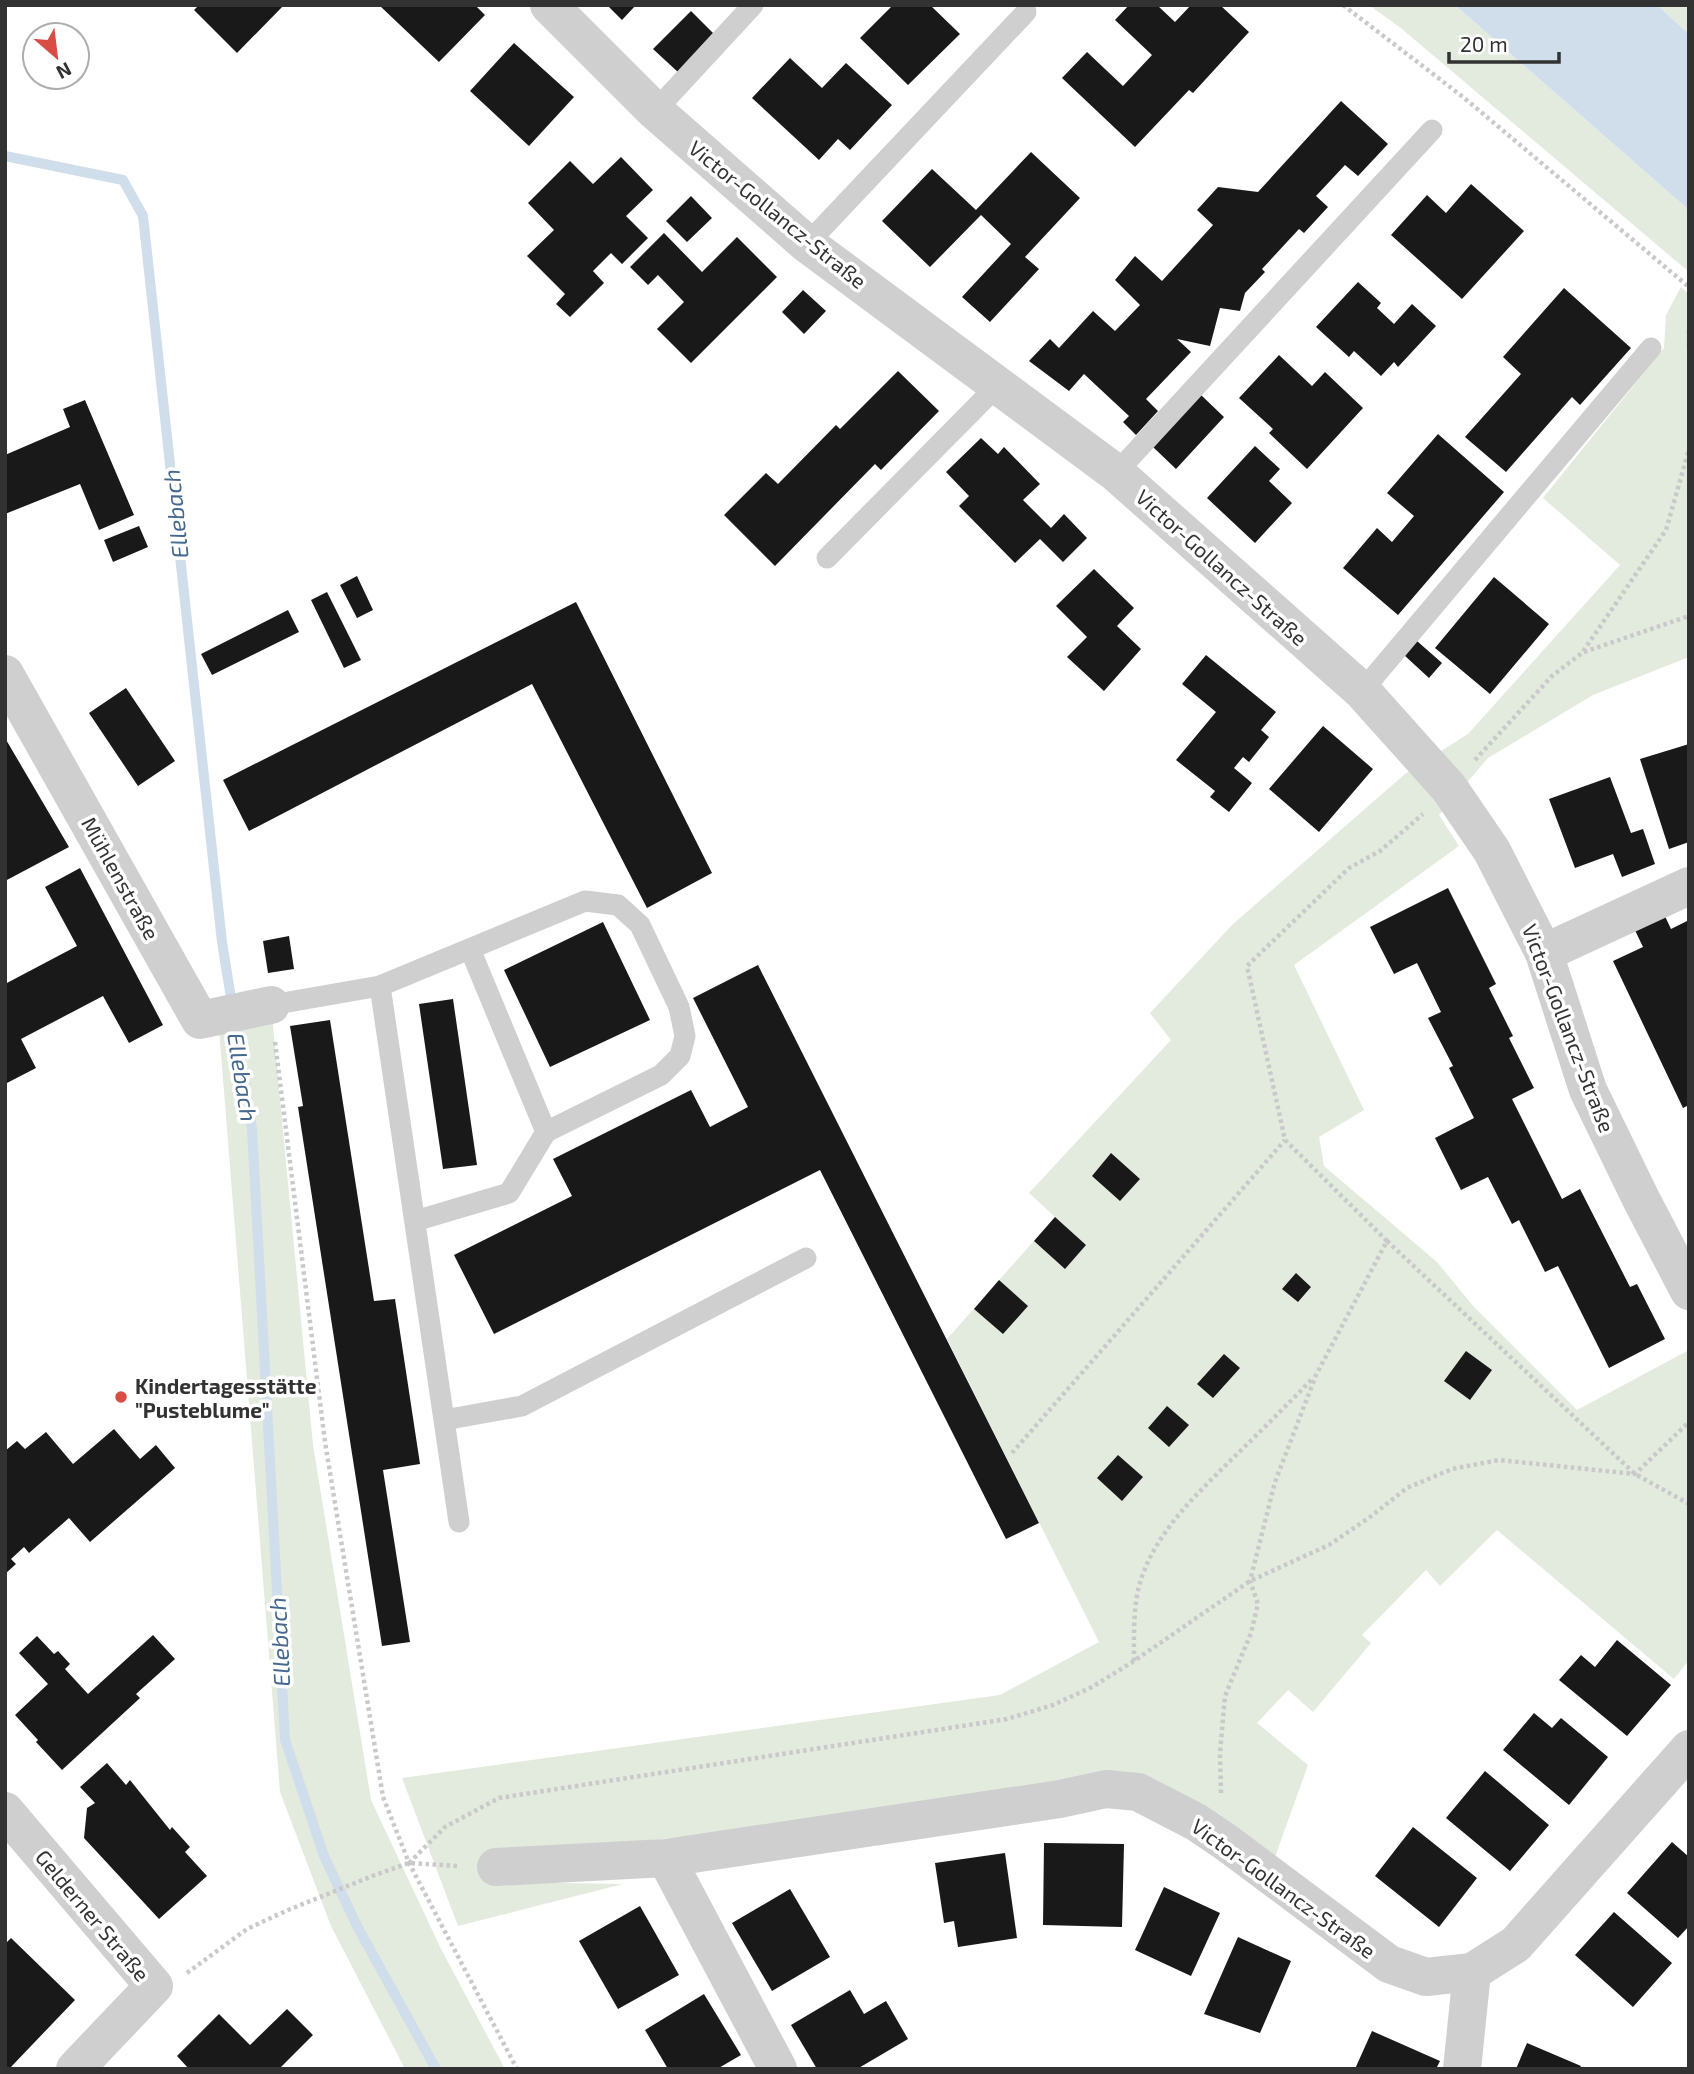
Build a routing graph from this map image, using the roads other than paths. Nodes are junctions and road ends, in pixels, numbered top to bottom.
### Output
1 (550, 5) edge
2 (753, 5) edge
3 (1026, 12) dead end
4 (655, 111) junction
5 (1432, 130) dead end
6 (807, 244) junction
7 (1651, 348) dead end
8 (998, 385) junction
9 (1116, 473) junction
10 (827, 558) dead end
11 (5, 674) edge
12 (1362, 691) junction
13 (1689, 886) edge
14 (470, 949) junction
15 (1544, 953) junction
16 (380, 986) junction
17 (247, 1010) joint
18 (546, 1132) junction
19 (415, 1221) junction
20 (806, 1258) dead end
21 (1689, 1291) edge
22 (444, 1420) junction
23 (459, 1522) dead end
24 (1689, 1749) edge
25 (5, 1811) edge
26 (666, 1858) junction
27 (496, 1867) road end
28 (1472, 1972) junction
29 (75, 2069) edge
30 (778, 2069) edge
31 (1462, 2069) edge

1 - 4 street, Victor-Gollancz-Straße
2 - 4 lane
3 - 6 lane
4 - 6 street, Victor-Gollancz-Straße
5 - 9 lane
6 - 8 street, Victor-Gollancz-Straße
7 - 12 lane
8 - 9 street, Victor-Gollancz-Straße
8 - 10 lane
9 - 12 street, Victor-Gollancz-Straße
11 - 17 street, Mühlenstraße
12 - 15 street, Victor-Gollancz-Straße
13 - 15 street
14 - 16 lane
14 - 18 lane
14 - 18 lane
15 - 21 street, Victor-Gollancz-Straße
16 - 17 lane
16 - 19 lane
18 - 19 lane
19 - 22 lane
20 - 22 lane
22 - 23 lane
24 - 28 street, Victor-Gollancz-Straße
25 - 29 street, Gelderner Straße
26 - 27 street, Victor-Gollancz-Straße
26 - 28 street, Victor-Gollancz-Straße
26 - 30 street
28 - 31 street

